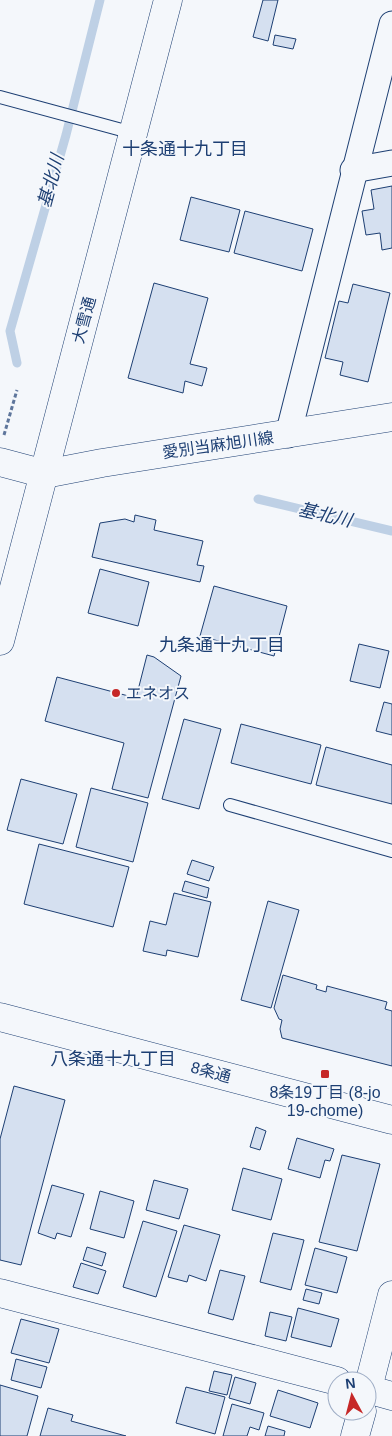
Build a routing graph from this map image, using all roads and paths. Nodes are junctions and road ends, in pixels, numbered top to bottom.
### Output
1 (168, 0) edge
2 (392, 24) edge
3 (0, 97) edge
4 (133, 133) junction
5 (392, 163) edge
6 (353, 170) junction
7 (17, 390) dead end
8 (392, 417) edge
9 (288, 435) junction
10 (1, 453) edge
11 (45, 474) junction
12 (0, 641) edge
13 (230, 805) dead end
14 (392, 851) edge
15 (0, 1017) edge
16 (392, 1120) edge
17 (0, 1293) edge
18 (392, 1295) edge
19 (376, 1371) edge
20 (327, 1378) edge
21 (361, 1421) edge
22 (355, 1436) edge

1 - 4 main road, 大雪通
2 - 6 street
3 - 4 lane
4 - 11 main road, 大雪通
5 - 6 street
6 - 9 street
7 - 10 path
8 - 9 main road, 愛別当麻旭川線
9 - 11 main road, 愛別当麻旭川線
10 - 11 main road
11 - 12 main road, 大雪通
13 - 14 lane
15 - 16 main road, 8条通
17 - 20 main road
18 - 19 main road
21 - 22 main road

